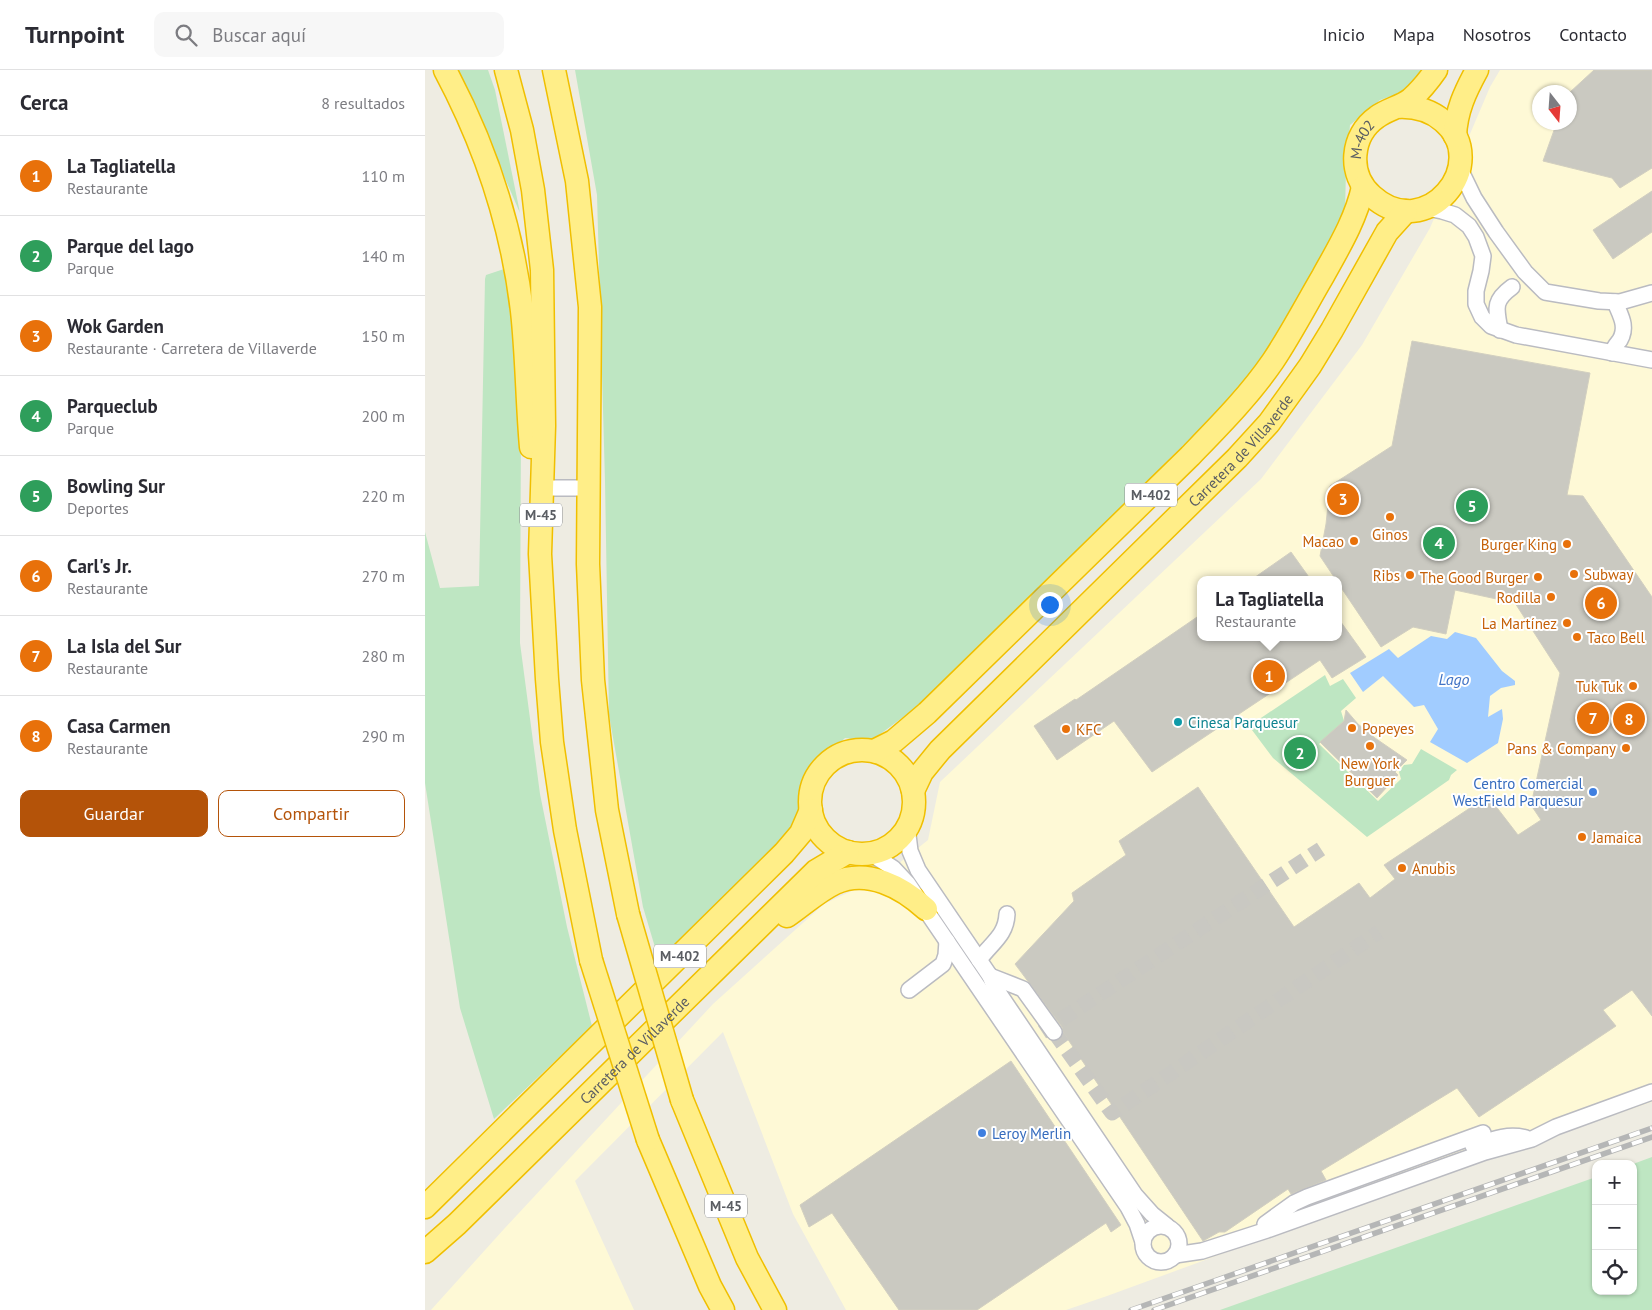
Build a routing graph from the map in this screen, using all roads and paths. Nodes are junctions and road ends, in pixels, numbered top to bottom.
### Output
1 (445, 70) edge
2 (506, 70) edge
3 (554, 70) edge
4 (568, 70) edge
5 (1436, 70) edge
6 (1477, 70) edge
7 (1397, 107) junction
8 (1455, 136) junction
9 (1459, 167) junction
10 (577, 182) junction
11 (1363, 186) junction
12 (1417, 210) junction
13 (1512, 286) dead end
14 (1652, 293) edge
15 (1615, 302) junction
16 (1500, 330) junction
17 (1612, 354) junction
18 (1652, 360) edge
19 (542, 488) junction
20 (589, 488) junction
21 (540, 554) junction
22 (874, 751) junction
23 (913, 791) junction
24 (811, 810) junction
25 (907, 828) junction
26 (848, 852) junction
27 (870, 852) junction
28 (926, 909) junction
29 (1007, 914) dead end
30 (1002, 934) junction
31 (964, 939) junction
32 (947, 941) junction
33 (733, 952) junction
34 (979, 960) junction
35 (990, 976) junction
36 (909, 990) dead end
37 (1053, 1032) tunnel mouth
38 (1652, 1092) edge
39 (1556, 1127) junction
40 (1531, 1139) junction
41 (429, 1201) edge
42 (457, 1224) junction
43 (1265, 1224) junction
44 (1167, 1226) junction
45 (1239, 1238) junction
46 (1143, 1242) junction
47 (425, 1252) edge
48 (1175, 1255) junction
49 (425, 1260) edge
50 (723, 1310) edge
51 (775, 1310) edge

1 - 21 highway
2 - 19 highway, M-45
3 - 10 highway, M-45
4 - 10 highway
5 - 7 highway
6 - 8 highway
7 - 8 highway
7 - 11 highway, M-402
8 - 9 highway
9 - 12 highway
9 - 15 street
10 - 20 highway, M-45
11 - 12 highway
11 - 22 highway, Carretera de Villaverde / M-402
12 - 16 street
12 - 23 highway, Carretera de Villaverde / M-402
13 - 16 street
14 - 15 street
15 - 17 street
16 - 17 street
17 - 18 street
19 - 20 street, M-45
19 - 21 highway, M-45
20 - 51 highway, M-45, bridge
21 - 50 highway, M-45, bridge
22 - 23 highway
22 - 24 highway, M-402
23 - 25 highway, M-402
24 - 26 highway
24 - 41 highway, M-402
25 - 27 highway
25 - 31 street
26 - 27 highway
26 - 33 highway, Carretera de Villaverde / M-402
27 - 28 street
28 - 32 street
28 - 33 highway
29 - 30 street
30 - 31 street
30 - 34 street
31 - 34 street
32 - 36 street
32 - 46 street
33 - 42 highway, Carretera de Villaverde / M-402
34 - 35 street
35 - 37 street
35 - 44 street
38 - 39 street
39 - 40 street
39 - 43 street
40 - 43 street
40 - 45 street
42 - 47 highway, Carretera de Villaverde / M-402
42 - 49 highway
43 - 45 street
44 - 46 street
44 - 48 street
45 - 48 street
46 - 48 street

